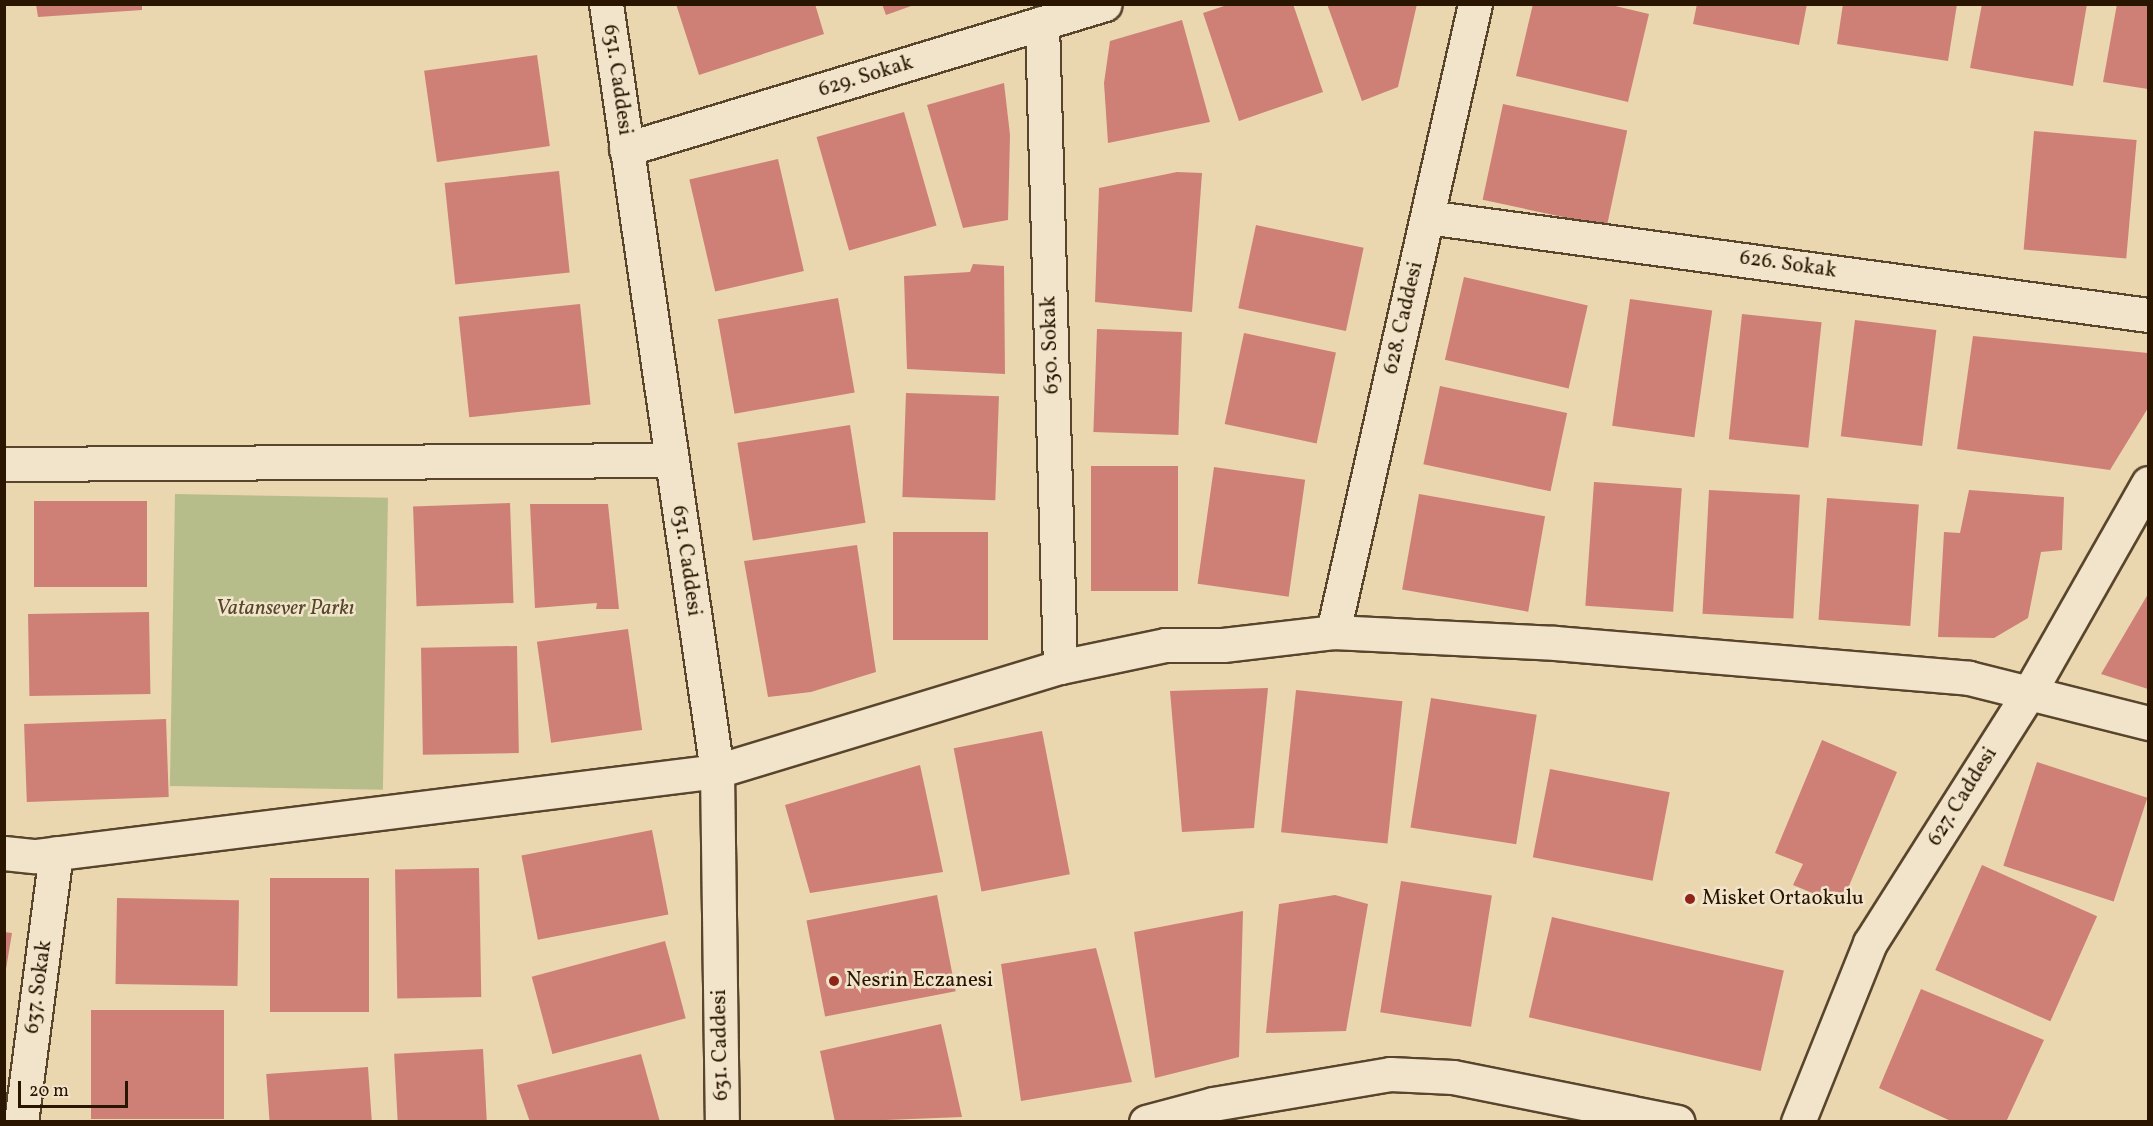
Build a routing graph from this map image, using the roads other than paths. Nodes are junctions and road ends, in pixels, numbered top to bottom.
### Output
1 (606, 4) edge
2 (1105, 4) edge
3 (1475, 4) edge
4 (1042, 23) junction
5 (627, 149) junction
6 (1427, 217) junction
7 (2148, 315) edge
8 (672, 460) junction
9 (4, 464) edge
10 (2148, 483) edge
11 (1333, 633) junction
12 (1060, 667) junction
13 (2030, 691) junction
14 (2148, 723) edge
15 (717, 771) junction
16 (4, 853) edge
17 (56, 853) junction
18 (21, 1122) edge
19 (722, 1122) edge
20 (1146, 1122) edge
21 (1678, 1122) edge
22 (1798, 1122) edge

1 - 5 street, 631. Caddesi
2 - 4 street, 629. Sokak
3 - 6 street, 628. Caddesi
4 - 5 street, 629. Sokak
4 - 12 street, 630. Sokak
5 - 8 street, 631. Caddesi
6 - 7 street, 626. Sokak
6 - 11 street, 628. Caddesi
8 - 9 street
8 - 15 street, 631. Caddesi
10 - 13 street, 627. Caddesi
11 - 12 street
11 - 13 street
12 - 15 street
13 - 14 street
13 - 22 street, 627. Caddesi
15 - 17 street
15 - 19 street, 631. Caddesi
16 - 17 street
17 - 18 street, 637. Sokak
20 - 21 street

